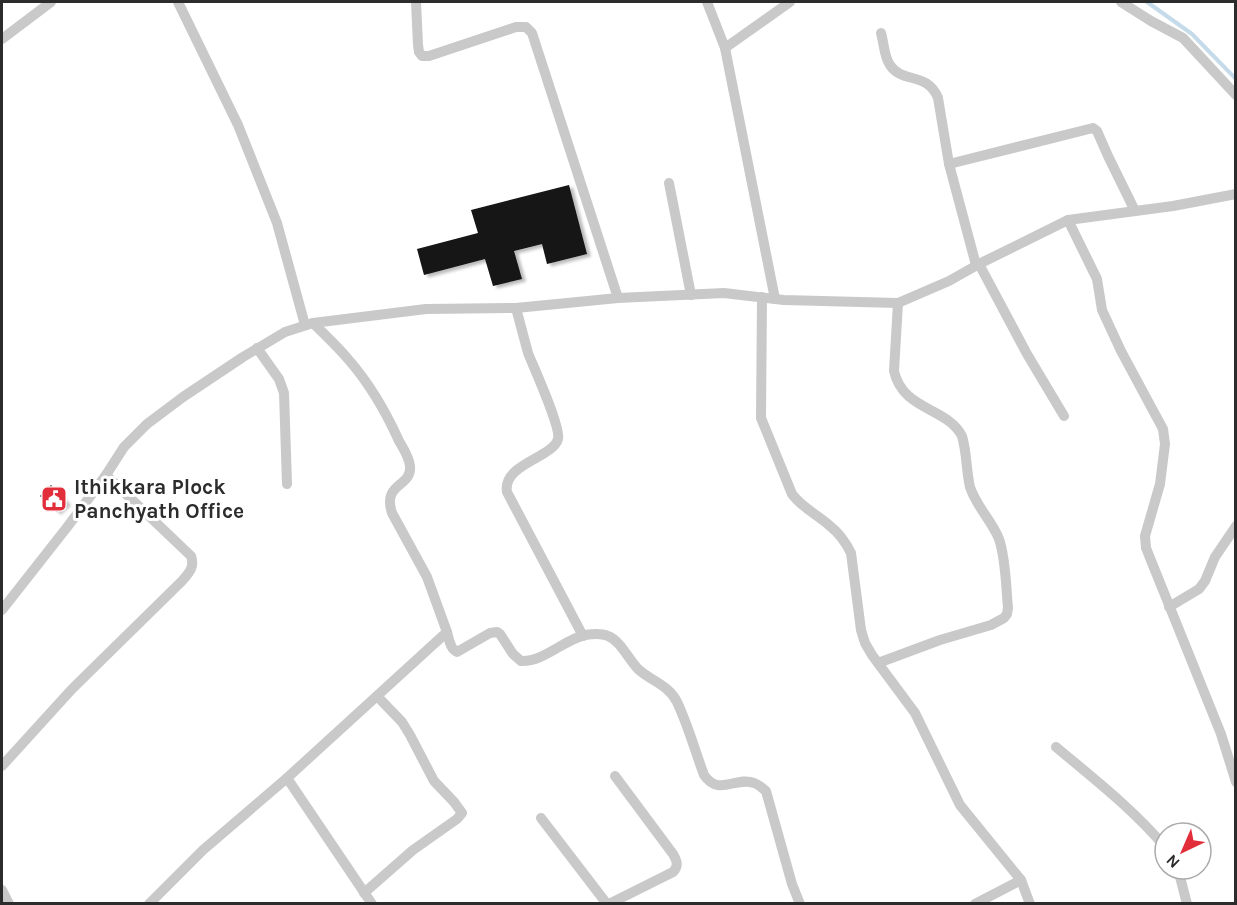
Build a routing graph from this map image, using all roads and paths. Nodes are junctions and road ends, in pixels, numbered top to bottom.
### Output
1 (51, 2) edge
2 (178, 2) edge
3 (416, 2) edge
4 (706, 2) edge
5 (790, 2) edge
6 (1121, 2) edge
7 (881, 33) dead end
8 (2, 39) edge
9 (725, 48) junction
10 (1236, 95) edge
11 (949, 164) junction
12 (669, 183) dead end
13 (1236, 194) edge
14 (1135, 211) junction
15 (1068, 220) junction
16 (978, 265) junction
17 (691, 295) junction
18 (762, 297) junction
19 (618, 298) junction
20 (775, 299) junction
21 (898, 303) junction
22 (516, 308) junction
23 (309, 324) junction
24 (256, 348) junction
25 (1064, 416) dead end
26 (106, 475) junction
27 (287, 484) dead end
28 (1236, 526) edge
29 (1169, 607) junction
30 (2, 610) edge
31 (447, 632) junction
32 (583, 636) junction
33 (878, 663) junction
34 (377, 696) junction
35 (1056, 747) dead end
36 (2, 766) edge
37 (615, 776) dead end
38 (287, 778) junction
39 (1236, 782) edge
40 (541, 818) dead end
41 (1153, 832) edge
42 (1021, 880) junction
43 (1181, 881) edge
44 (2, 890) edge
45 (364, 893) junction
46 (9, 903) edge
47 (149, 903) edge
48 (372, 903) edge
49 (608, 903) edge
50 (800, 903) edge
51 (975, 903) edge
52 (1030, 903) edge
53 (1187, 903) edge

1 - 8 street
2 - 23 street
3 - 19 street
4 - 9 street
5 - 9 street
6 - 10 street
7 - 11 street
9 - 20 street
11 - 14 street
11 - 16 street
12 - 17 street
13 - 14 street
14 - 15 street
15 - 16 street
15 - 29 street
16 - 21 street
16 - 25 street
17 - 18 street
17 - 19 street
18 - 20 street
18 - 33 street
19 - 22 street
20 - 21 street
21 - 33 street
22 - 23 street
22 - 32 street
23 - 24 street
23 - 31 street
24 - 26 street
24 - 27 street
26 - 30 street
26 - 36 street
28 - 29 street
29 - 39 street
31 - 32 street
31 - 34 street
32 - 50 street
33 - 42 street
34 - 38 street
34 - 45 street
35 - 41 street
37 - 49 street
38 - 45 street
38 - 47 street
40 - 49 street
42 - 51 street
42 - 52 street
43 - 53 street
44 - 46 street
45 - 48 street

